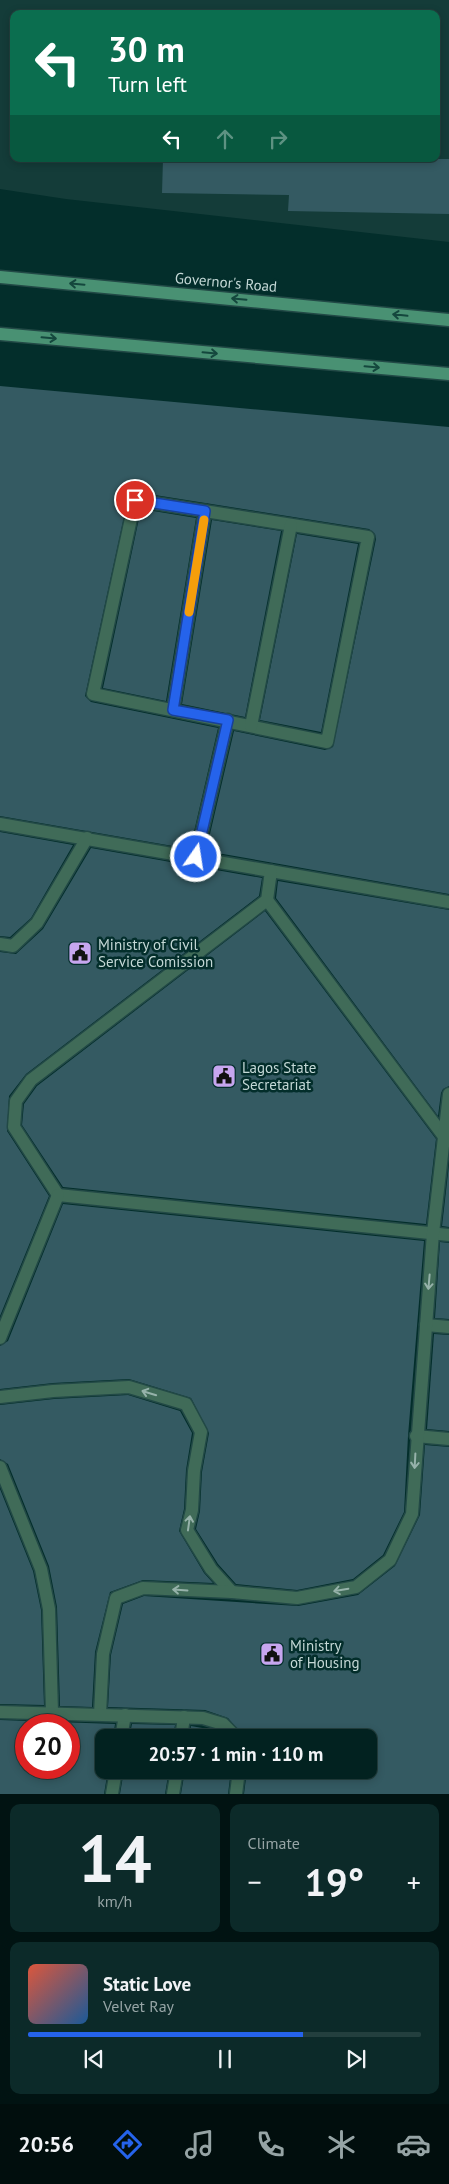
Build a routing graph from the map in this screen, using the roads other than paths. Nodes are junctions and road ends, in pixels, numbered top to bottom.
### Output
1 (0, 277) edge
2 (449, 320) edge
3 (0, 334) edge
4 (449, 374) edge
5 (205, 511) junction
6 (291, 525) junction
7 (173, 710) junction
8 (228, 720) junction
9 (252, 726) junction
10 (0, 824) edge
11 (87, 838) junction
12 (196, 857) junction
13 (271, 871) junction
14 (267, 900) junction
15 (449, 902) edge
16 (0, 944) edge
17 (449, 1094) edge
18 (445, 1138) junction
19 (58, 1195) junction
20 (433, 1233) junction
21 (449, 1235) edge
22 (426, 1325) junction
23 (449, 1327) edge
24 (0, 1338) edge
25 (0, 1397) edge
26 (416, 1436) junction
27 (449, 1439) edge
28 (0, 1467) edge
29 (232, 1592) junction
30 (0, 1712) edge
31 (52, 1712) junction
32 (100, 1714) junction
33 (125, 1715) junction
34 (184, 1717) junction
35 (123, 1729) edge
36 (182, 1729) edge
37 (228, 1729) edge
38 (114, 1779) edge
39 (176, 1779) edge
40 (238, 1779) edge
41 (112, 1794) edge
42 (174, 1794) edge
43 (236, 1794) edge

2 -> 1 street, Governor's Road
3 -> 4 street
5 - 6 street
5 - 7 street
5 - 7 street
6 - 9 street
6 - 9 street
7 - 8 street
8 - 9 street
8 - 12 street
10 - 11 street
11 - 12 street
11 - 16 street
12 - 13 street
13 - 14 street
13 - 15 street
14 - 18 street
14 - 19 street
17 - 18 street
18 - 20 street
19 - 20 street
19 - 24 street
20 - 21 street
20 -> 22 street
22 - 23 street
22 - 26 street
29 -> 25 street
26 - 27 street
26 -> 29 street
28 - 31 street
29 -> 32 street
30 - 31 street
31 - 32 street
32 - 33 street
33 - 34 street
33 - 35 street
34 - 36 street
34 - 37 street
38 - 41 street
39 - 42 street
40 - 43 street

